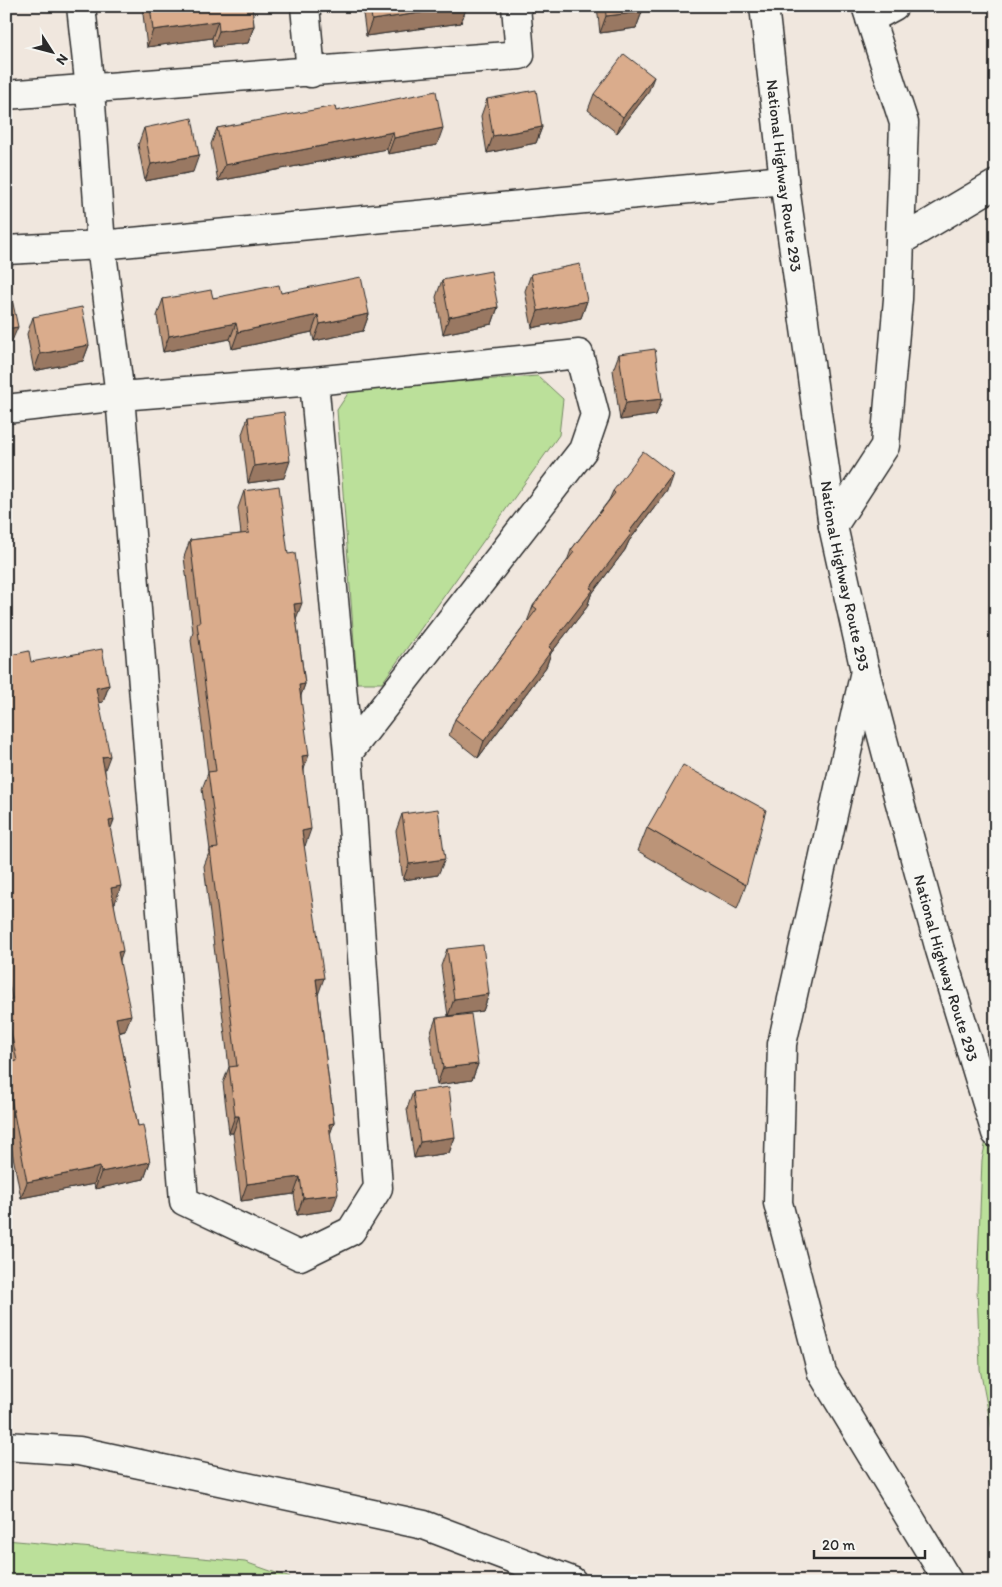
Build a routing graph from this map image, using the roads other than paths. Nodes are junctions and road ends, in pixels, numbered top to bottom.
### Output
1 (81, 6) edge
2 (305, 6) edge
3 (516, 6) edge
4 (764, 6) edge
5 (894, 6) edge
6 (868, 13) edge
7 (311, 73) junction
8 (90, 90) junction
9 (6, 95) edge
10 (784, 180) junction
11 (996, 184) edge
12 (900, 241) junction
13 (101, 245) junction
14 (6, 250) edge
15 (314, 380) junction
16 (120, 396) junction
17 (6, 409) edge
18 (833, 526) junction
19 (865, 671) junction
20 (348, 753) junction
21 (996, 1133) edge
22 (6, 1446) edge
23 (572, 1581) edge
24 (948, 1581) edge

1 - 8 main road
2 - 7 main road
3 - 7 main road
4 - 10 main road, National Highway Route 293
5 - 6 main road
6 - 12 main road
7 - 8 main road
8 - 9 main road
8 - 13 main road
10 - 13 main road
10 - 18 main road, National Highway Route 293
11 - 12 main road
12 - 18 main road
13 - 14 main road
13 - 16 main road
15 - 16 main road
15 - 20 main road
15 - 20 main road
16 - 17 main road
16 - 20 main road
18 - 19 main road, National Highway Route 293
19 - 21 main road, National Highway Route 293
19 - 24 main road
22 - 23 main road

